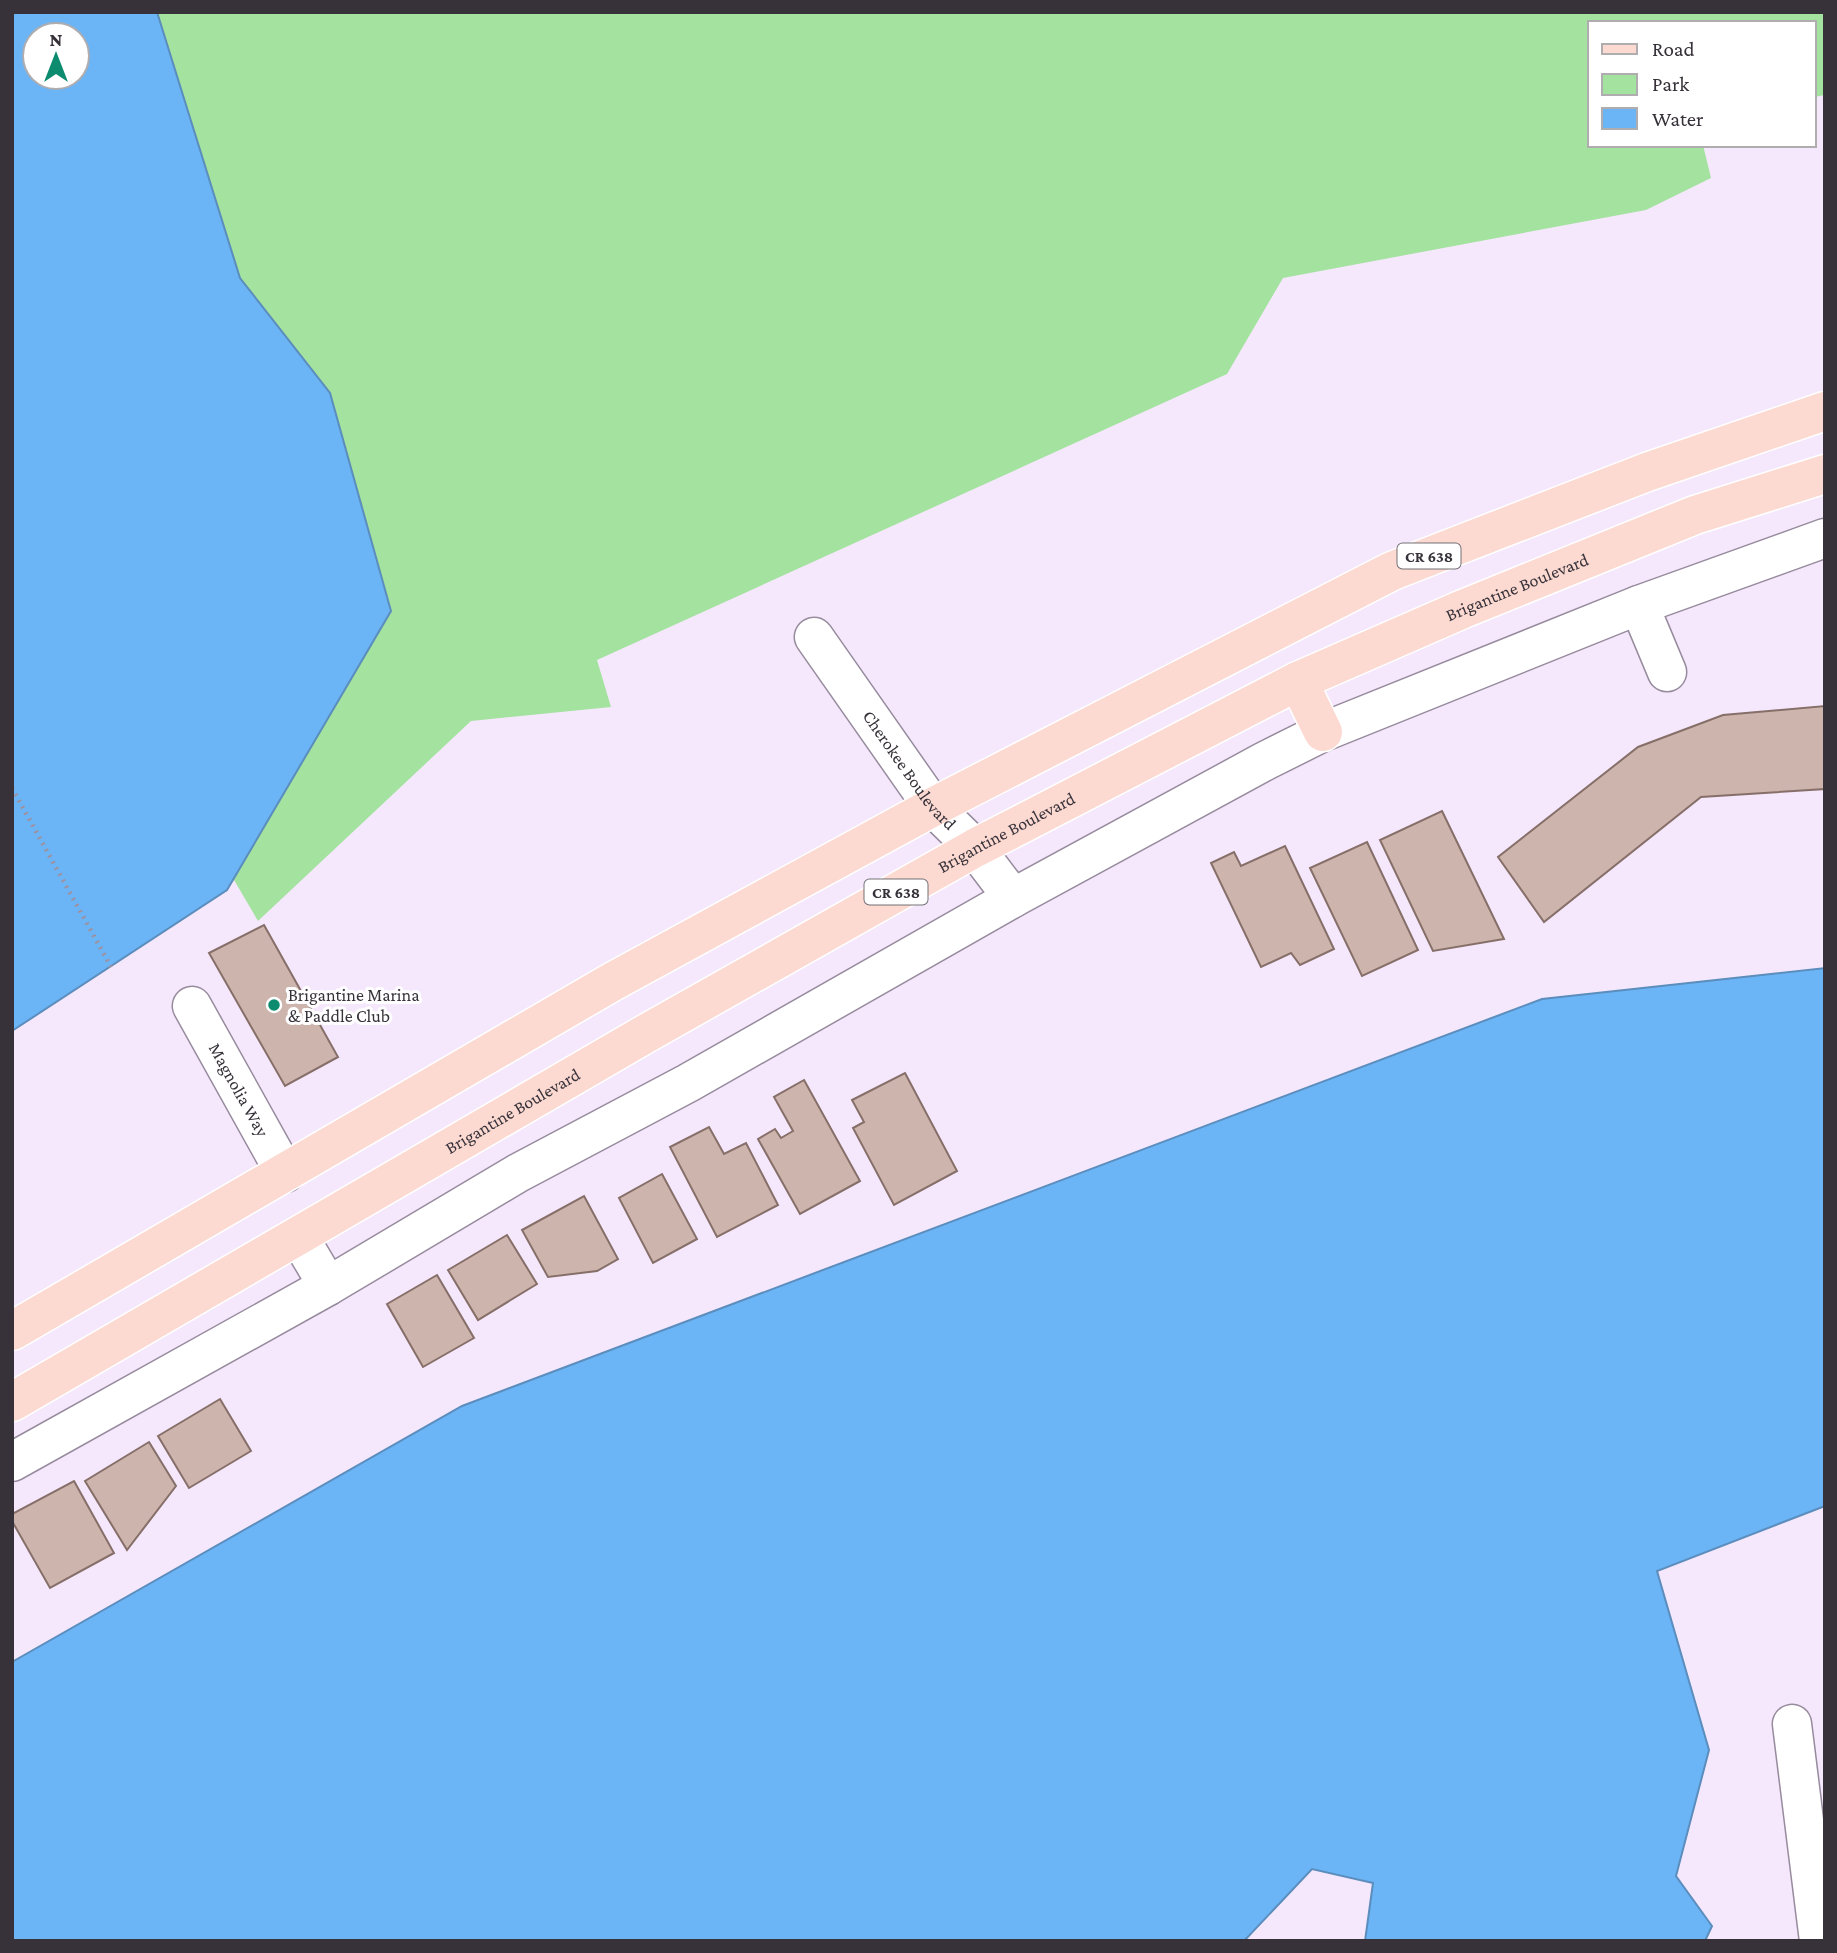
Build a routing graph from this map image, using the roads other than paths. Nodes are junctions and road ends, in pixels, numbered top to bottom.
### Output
1 (1825, 411) edge
2 (1825, 474) edge
3 (1825, 538) edge
4 (1639, 605) junction
5 (814, 637) dead end
6 (1667, 672) dead end
7 (1298, 681) junction
8 (1323, 732) junction
9 (933, 807) junction
10 (975, 848) junction
11 (1013, 898) junction
12 (192, 1006) dead end
13 (285, 1173) junction
14 (299, 1237) junction
15 (328, 1286) junction
16 (12, 1331) edge
17 (12, 1402) edge
18 (12, 1462) edge
19 (1792, 1724) dead end
20 (1819, 1941) edge

1 - 9 main road, CR 638
2 - 7 main road, Brigantine Boulevard / CR 638
3 - 4 street
4 - 6 street
4 - 8 street
5 - 9 street, Cherokee Boulevard
7 - 8 main road
7 - 10 main road, Brigantine Boulevard / CR 638
8 - 11 street
9 - 10 street, Cherokee Boulevard
9 - 13 main road, CR 638
10 - 11 street, Cherokee Boulevard
10 - 14 main road, Brigantine Boulevard / CR 638
11 - 15 street
12 - 13 street, Magnolia Way
13 - 16 main road, CR 638
14 - 15 street
14 - 17 main road, Brigantine Boulevard / CR 638
15 - 18 street
19 - 20 street

